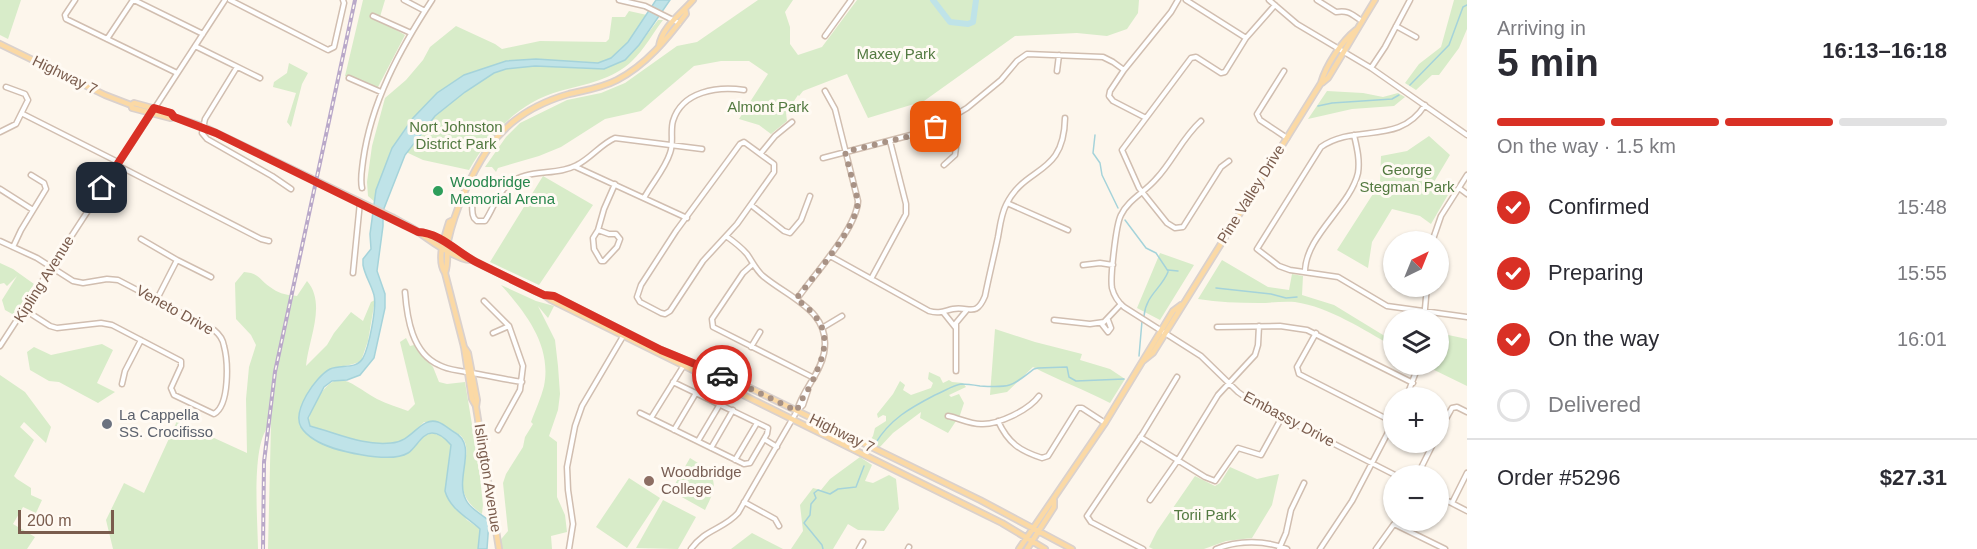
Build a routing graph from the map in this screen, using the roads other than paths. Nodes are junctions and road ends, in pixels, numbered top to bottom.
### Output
1 (75, 0) edge
2 (134, 0) edge
3 (225, 0) edge
4 (230, 0) edge
5 (343, 0) edge
6 (404, 0) edge
7 (432, 0) edge
8 (620, 0) edge
9 (693, 0) edge
10 (851, 0) edge
11 (1178, 0) edge
12 (1186, 0) edge
13 (1269, 0) edge
14 (1317, 0) edge
15 (1375, 0) edge
16 (1410, 0) edge
17 (1275, 6) junction
18 (425, 11) junction
19 (373, 16) dead end
20 (1362, 21) junction
21 (676, 22) junction
22 (1396, 26) junction
23 (411, 33) junction
24 (203, 34) junction
25 (825, 36) dead end
26 (1416, 37) dead end
27 (1246, 38) junction
28 (107, 39) junction
29 (0, 44) edge
30 (195, 46) junction
31 (1342, 51) junction
32 (1059, 55) junction
33 (237, 67) junction
34 (1371, 68) junction
35 (1124, 70) junction
36 (1058, 71) dead end
37 (1284, 71) dead end
38 (177, 73) junction
39 (260, 78) dead end
40 (349, 78) dead end
41 (6, 87) dead end
42 (744, 90) dead end
43 (825, 91) dead end
44 (381, 92) junction
45 (130, 105) junction
46 (1425, 105) junction
47 (154, 108) junction
48 (150, 113) junction
49 (23, 114) junction
50 (1257, 114) junction
51 (1249, 115) dead end
52 (174, 117) junction
53 (1065, 118) dead end
54 (1146, 118) junction
55 (1201, 121) dead end
56 (792, 122) dead end
57 (942, 124) junction
58 (202, 126) junction
59 (0, 132) edge
60 (1354, 135) junction
61 (1467, 135) edge
62 (1287, 138) junction
63 (890, 141) junction
64 (671, 146) junction
65 (702, 149) dead end
66 (845, 152) junction
67 (761, 153) junction
68 (823, 158) dead end
69 (1229, 161) dead end
70 (118, 164) junction
71 (944, 165) dead end
72 (575, 166) junction
73 (31, 175) dead end
74 (1467, 175) edge
75 (615, 184) junction
76 (362, 188) dead end
77 (1459, 188) junction
78 (0, 189) edge
79 (291, 189) dead end
80 (1142, 193) junction
81 (1467, 194) edge
82 (810, 196) dead end
83 (463, 198) junction
84 (644, 198) junction
85 (360, 202) junction
86 (1007, 203) junction
87 (751, 205) junction
88 (33, 210) junction
89 (687, 218) junction
90 (598, 230) junction
91 (1068, 230) dead end
92 (1436, 231) edge
93 (418, 232) junction
94 (726, 236) junction
95 (141, 239) dead end
96 (0, 241) edge
97 (269, 241) dead end
98 (445, 242) junction
99 (13, 247) junction
100 (444, 249) junction
101 (830, 256) junction
102 (177, 260) junction
103 (472, 260) junction
104 (753, 264) junction
105 (1083, 265) dead end
106 (1113, 265) junction
107 (51, 267) junction
108 (1305, 272) junction
109 (353, 273) dead end
110 (212, 277) dead end
111 (871, 279) junction
112 (405, 292) dead end
113 (157, 299) junction
114 (796, 299) junction
115 (484, 301) dead end
116 (1121, 304) junction
117 (1416, 309) edge
118 (25, 310) junction
119 (966, 311) junction
120 (943, 312) junction
121 (1449, 314) edge
122 (842, 316) dead end
123 (1467, 317) edge
124 (1054, 320) dead end
125 (1108, 320) junction
126 (1101, 323) junction
127 (509, 326) junction
128 (1259, 326) junction
129 (1217, 327) dead end
130 (822, 328) junction
131 (956, 328) junction
132 (760, 332) dead end
133 (1163, 332) junction
134 (493, 333) dead end
135 (1316, 333) junction
136 (625, 334) junction
137 (141, 340) junction
138 (0, 346) edge
139 (751, 347) junction
140 (684, 365) junction
141 (956, 371) dead end
142 (470, 372) junction
143 (1416, 375) edge
144 (1177, 377) dead end
145 (814, 378) junction
146 (522, 381) junction
147 (673, 382) junction
148 (1229, 383) junction
149 (1413, 383) junction
150 (122, 384) dead end
151 (1411, 387) edge
152 (729, 389) junction
153 (696, 393) junction
154 (1039, 396) dead end
155 (720, 404) junction
156 (733, 410) junction
157 (797, 411) junction
158 (1467, 412) edge
159 (640, 413) dead end
160 (1449, 413) edge
161 (948, 416) dead end
162 (1282, 417) junction
163 (1383, 417) edge
164 (651, 418) junction
165 (792, 420) junction
166 (998, 421) junction
167 (757, 423) junction
168 (1105, 423) junction
169 (498, 430) dead end
170 (674, 430) junction
171 (1140, 437) junction
172 (764, 439) junction
173 (698, 441) junction
174 (1383, 442) edge
175 (777, 447) junction
176 (711, 448) junction
177 (735, 460) junction
178 (1178, 460) junction
179 (1372, 463) junction
180 (1383, 469) edge
181 (1467, 473) edge
182 (1304, 483) dead end
183 (1150, 500) dead end
184 (744, 502) junction
185 (1449, 502) edge
186 (1452, 503) junction
187 (1467, 511) edge
188 (778, 526) dead end
189 (1036, 530) junction
190 (1026, 538) junction
191 (863, 542) dead end
192 (1032, 542) junction
193 (1280, 548) edge
194 (499, 549) edge
195 (569, 549) edge
196 (691, 549) edge
197 (859, 549) edge
198 (1019, 549) edge
199 (1027, 549) edge
200 (1045, 549) edge
201 (1072, 549) edge
202 (1143, 549) edge
203 (1216, 549) edge
204 (1287, 549) edge
205 (1320, 549) edge
206 (1376, 549) edge
207 (1446, 549) edge

1 - 28 street
2 - 24 street
2 - 28 street
3 - 24 street, Kipling Avenue
4 - 5 street
6 - 18 street
7 - 18 street
8 - 21 street
9 - 21 main road, Islington Avenue
10 - 25 street
11 - 35 street
12 - 27 street
13 - 17 street
14 - 20 street
15 - 20 main road, Pine Valley Drive
16 - 22 street
17 - 27 street
17 - 31 street
18 - 23 street
19 - 23 street
20 - 31 main road, Pine Valley Drive
21 - 83 main road, Islington Avenue
22 - 26 street
22 - 34 street
23 - 44 street
24 - 30 street, Kipling Avenue
27 - 54 street
28 - 38 street
29 - 45 main road, Highway 7
30 - 33 street
30 - 38 street, Kipling Avenue
31 - 34 street
31 - 62 main road, Pine Valley Drive
32 - 35 street
32 - 36 street
32 - 57 street
33 - 39 street
33 - 58 street
34 - 46 street
35 - 54 street
37 - 50 street
38 - 47 street, Kipling Avenue
40 - 44 street
41 - 49 street
42 - 64 street
43 - 66 street
44 - 76 street
45 - 47 main road, Highway 7
45 - 48 main road, Highway 7
46 - 60 street
46 - 61 street
47 - 48 street, Kipling Avenue
47 - 52 main road, Highway 7
48 - 52 main road, Highway 7
48 - 70 street, Kipling Avenue
49 - 59 street
49 - 70 street
50 - 51 street
50 - 62 street
52 - 58 main road, Highway 7
53 - 86 street
54 - 80 street
55 - 80 street
56 - 67 street
57 - 63 street
57 - 71 street
58 - 79 street
58 - 85 main road, Highway 7
60 - 108 street
60 - 108 street
62 - 133 main road, Pine Valley Drive
63 - 66 street
63 - 111 street
64 - 65 street
64 - 72 street
64 - 84 street
66 - 68 street
66 - 101 street
67 - 87 street
67 - 89 street
69 - 80 street
70 - 97 street
70 - 107 street, Kipling Avenue
72 - 75 street
72 - 83 street
73 - 88 street
74 - 77 street
75 - 84 street
75 - 90 street
77 - 81 street
77 - 92 street
78 - 88 street
80 - 106 street
82 - 87 street
83 - 98 main road, Islington Avenue
84 - 89 street
85 - 93 main road, Highway 7
85 - 109 street
86 - 91 street
86 - 119 street
87 - 94 street
88 - 99 street
89 - 94 street
90 - 90 street
93 - 98 main road, Highway 7
93 - 100 main road, Highway 7
94 - 104 street
95 - 102 street
96 - 99 street, Veneto Drive
98 - 100 main road, Islington Avenue
98 - 103 main road, Highway 7
99 - 107 street, Veneto Drive
100 - 103 main road, Highway 7
100 - 142 main road, Islington Avenue
101 - 111 street
101 - 114 street
102 - 110 street
102 - 113 street
103 - 136 main road, Highway 7
104 - 114 street
104 - 139 street
105 - 106 street
106 - 116 street
107 - 113 street, Veneto Drive
107 - 118 street, Kipling Avenue
108 - 117 street
111 - 120 street
112 - 142 street
113 - 137 street, Veneto Drive
114 - 130 street
115 - 127 street
116 - 125 street
116 - 133 street, Embassy Drive
118 - 137 street, Veneto Drive
118 - 138 street, Kipling Avenue
119 - 120 street
119 - 131 street
120 - 131 street
121 - 123 street
122 - 130 street
124 - 126 street
125 - 126 street
125 - 126 street
127 - 134 street
127 - 146 street
128 - 129 street
128 - 135 street
128 - 148 street
130 - 145 street
131 - 141 street
132 - 139 street
133 - 148 street, Embassy Drive
133 - 168 main road, Pine Valley Drive
135 - 149 street
135 - 163 street
136 - 140 main road, Highway 7
136 - 157 main road, Highway 7
136 - 195 street
137 - 150 street
139 - 145 street
140 - 147 street
140 - 152 main road, Highway 7
142 - 146 street
142 - 194 main road, Islington Avenue
143 - 149 street
144 - 171 street
145 - 157 street
146 - 169 street
147 - 153 street
147 - 164 street
148 - 162 street, Embassy Drive
148 - 178 street
149 - 151 street
152 - 155 street
152 - 165 main road, Highway 7
153 - 155 street
153 - 170 street
154 - 166 street
155 - 156 street
155 - 173 street
156 - 167 street
156 - 176 street
157 - 165 street
157 - 189 main road, Highway 7
158 - 160 street
159 - 164 street
161 - 166 street
162 - 178 street
162 - 179 street, Embassy Drive
164 - 170 street
165 - 175 street
165 - 190 main road, Highway 7
166 - 168 street
167 - 172 street
167 - 177 street
168 - 189 main road, Pine Valley Drive
170 - 173 street
171 - 178 street
171 - 202 street
172 - 175 street
172 - 177 street
173 - 176 street
174 - 179 street
175 - 184 street
176 - 177 street
178 - 183 street
179 - 180 street, Embassy Drive
179 - 205 street
181 - 186 street
182 - 193 street
184 - 188 street
184 - 196 street
185 - 186 street
186 - 187 street
189 - 190 main road, Pine Valley Drive
189 - 192 main road, Pine Valley Drive
189 - 201 main road, Highway 7
190 - 192 main road, Highway 7
190 - 198 main road, Pine Valley Drive
191 - 197 street
192 - 199 main road, Pine Valley Drive
192 - 200 main road, Highway 7
193 - 203 street
193 - 204 street
206 - 207 street

